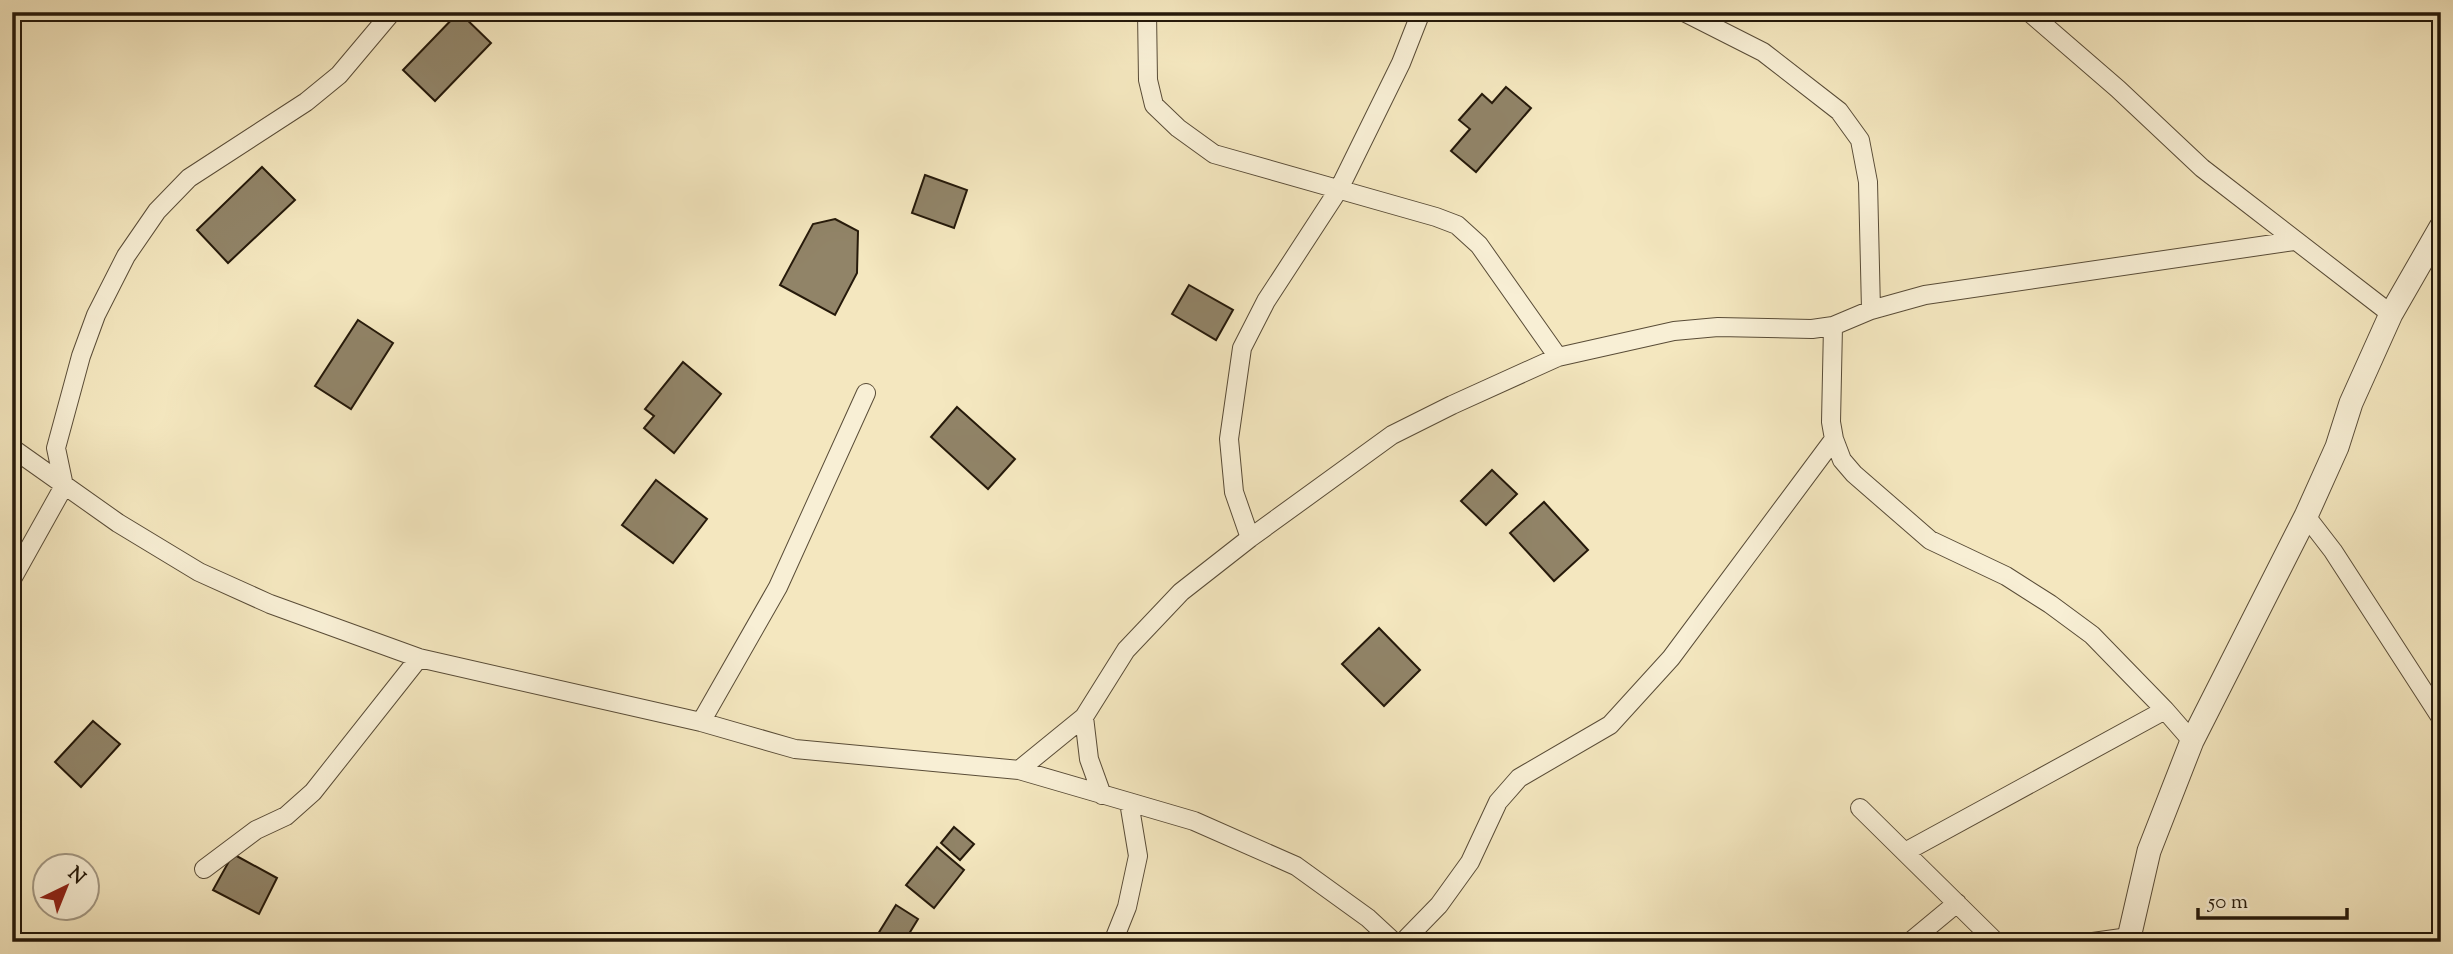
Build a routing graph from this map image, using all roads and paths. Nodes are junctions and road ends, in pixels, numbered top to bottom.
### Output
1 (392, 12) edge
2 (1147, 12) edge
3 (1421, 12) edge
4 (1684, 12) edge
5 (2029, 12) edge
6 (1339, 189) junction
7 (2441, 227) edge
8 (2294, 241) junction
9 (1871, 310) junction
10 (2391, 314) junction
11 (1833, 326) junction
12 (1558, 357) junction
13 (866, 393) dead end
14 (1834, 439) junction
15 (12, 448) edge
16 (56, 448) junction
17 (29, 460) junction
18 (64, 486) junction
19 (2306, 516) junction
20 (1250, 538) junction
21 (12, 579) edge
22 (419, 658) junction
23 (2165, 710) junction
24 (1084, 717) junction
25 (2441, 718) edge
26 (701, 722) junction
27 (2192, 741) junction
28 (1019, 770) junction
29 (1102, 794) junction
30 (1129, 802) junction
31 (1860, 808) dead end
32 (1905, 852) junction
33 (204, 869) dead end
34 (1957, 903) junction
35 (2129, 940) edge
36 (1113, 942) edge
37 (1394, 942) edge
38 (1403, 942) edge
39 (1910, 942) edge
40 (1996, 942) edge
41 (2093, 942) edge

1 - 16 street
2 - 6 street
3 - 6 street
4 - 9 street
5 - 8 street
6 - 12 street
6 - 20 street
7 - 10 street
8 - 9 street
8 - 10 street
9 - 11 street
10 - 19 street
11 - 12 street
11 - 14 street
12 - 20 street
13 - 26 street
14 - 23 street
14 - 38 street
15 - 17 street
16 - 17 street
16 - 18 street
17 - 18 street
18 - 21 street
18 - 22 street
19 - 25 street
19 - 27 street
20 - 24 street
22 - 26 street
22 - 33 street
23 - 27 street
23 - 32 street
24 - 28 street
24 - 29 street
26 - 28 street
27 - 35 street
28 - 29 street
29 - 30 street
30 - 36 street
30 - 37 street
31 - 32 street
32 - 34 street
34 - 39 street
34 - 40 street
35 - 41 street

